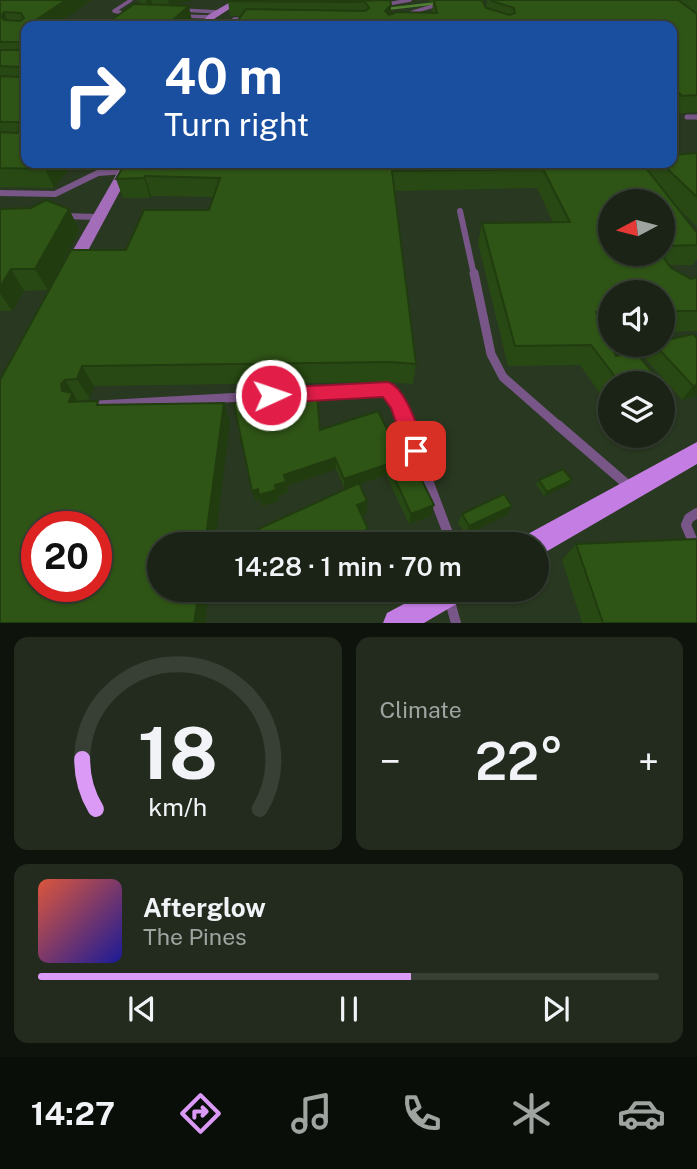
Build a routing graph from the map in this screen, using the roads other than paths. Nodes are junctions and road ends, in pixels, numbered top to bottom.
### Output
1 (131, 0) edge
2 (239, 0) edge
3 (410, 0) edge
4 (446, 3) edge
5 (376, 6) edge
6 (175, 10) edge
7 (215, 14) junction
8 (131, 15) edge
9 (170, 16) edge
10 (252, 19) edge
11 (209, 21) edge
12 (233, 21) edge
13 (398, 21) edge
14 (687, 117) dead end
15 (697, 117) edge
16 (122, 168) edge
17 (126, 168) edge
18 (0, 193) edge
19 (460, 211) dead end
20 (50, 215) edge
21 (99, 218) junction
22 (59, 288) edge
23 (81, 406) edge
24 (696, 454) edge
25 (633, 489) junction
26 (697, 513) edge
27 (447, 532) edge
28 (549, 536) edge
29 (697, 551) edge
30 (427, 602) edge
31 (440, 602) edge
32 (397, 623) edge
33 (456, 623) edge

1 - 8 lane
2 - 7 street
3 - 5 lane
4 - 13 lane
6 - 7 lane
7 - 9 lane
7 - 11 street
10 - 12 lane
14 - 15 lane
16 - 18 lane
17 - 21 street
19 - 25 lane
20 - 21 lane
21 - 22 street
23 - 27 lane
24 - 25 main road
25 - 28 main road
26 - 29 lane
30 - 32 main road
31 - 33 lane

